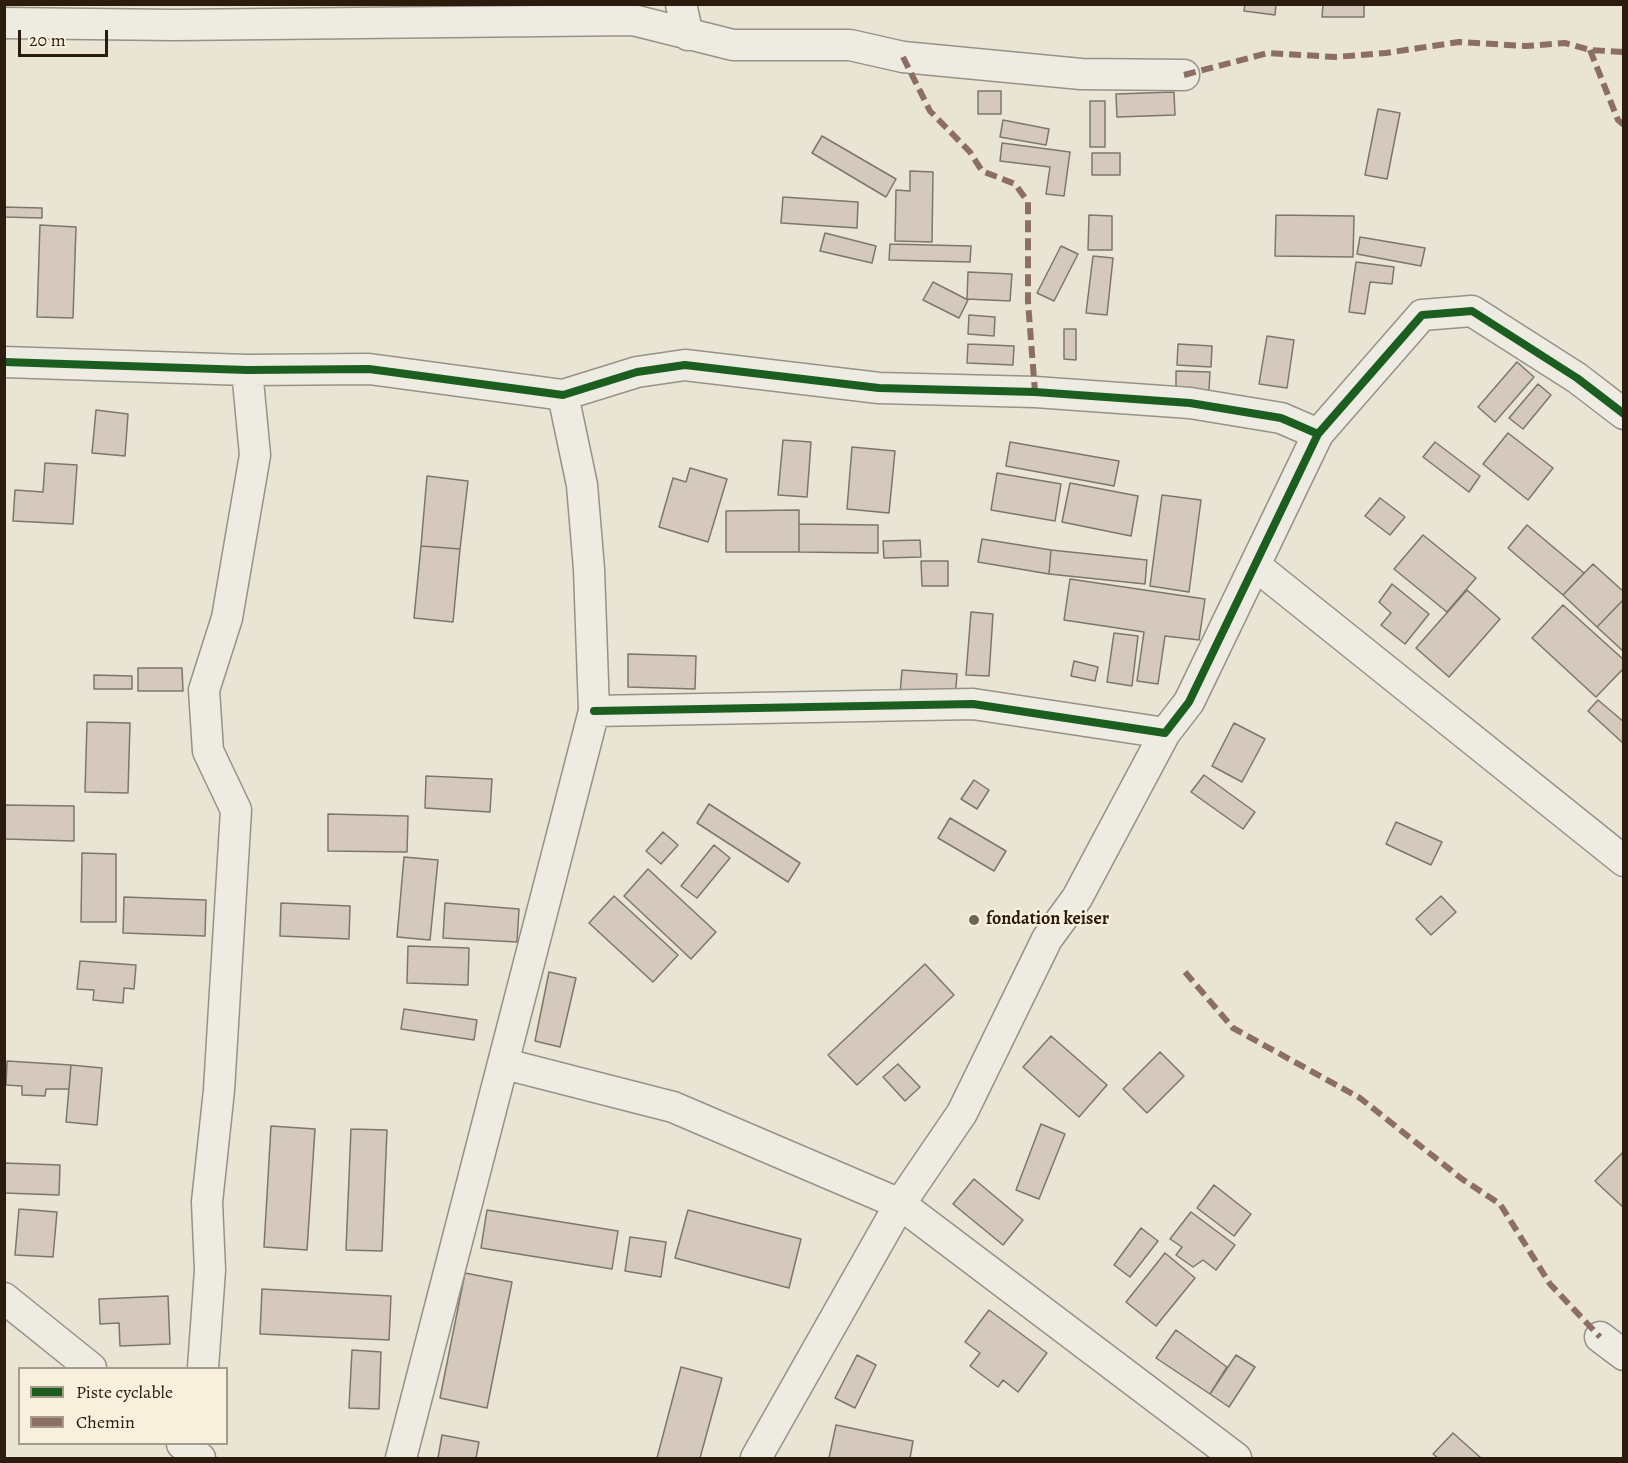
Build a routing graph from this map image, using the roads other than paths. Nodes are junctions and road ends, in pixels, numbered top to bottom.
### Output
1 (681, 4) edge
2 (4, 23) edge
3 (688, 35) junction
4 (1184, 75) dead end
5 (4, 362) edge
6 (247, 370) junction
7 (562, 395) junction
8 (1623, 414) edge
9 (1318, 434) junction
10 (1256, 566) junction
11 (594, 711) junction
12 (1165, 733) junction
13 (1623, 861) edge
14 (505, 1064) junction
15 (900, 1204) junction
16 (4, 1298) edge
17 (1600, 1337) dead end
18 (1623, 1355) edge
19 (90, 1367) edge
20 (202, 1367) edge
21 (401, 1458) edge
22 (756, 1458) edge
23 (1236, 1458) edge

1 - 3 street
2 - 3 street
3 - 4 street
5 - 6 street
6 - 7 street
6 - 20 street
7 - 9 street
7 - 11 street
8 - 9 street
9 - 10 street
10 - 12 street
10 - 13 street
11 - 12 street
11 - 14 street
12 - 15 street
14 - 15 street
14 - 21 street
15 - 22 street
15 - 23 street
16 - 19 street
17 - 18 street

